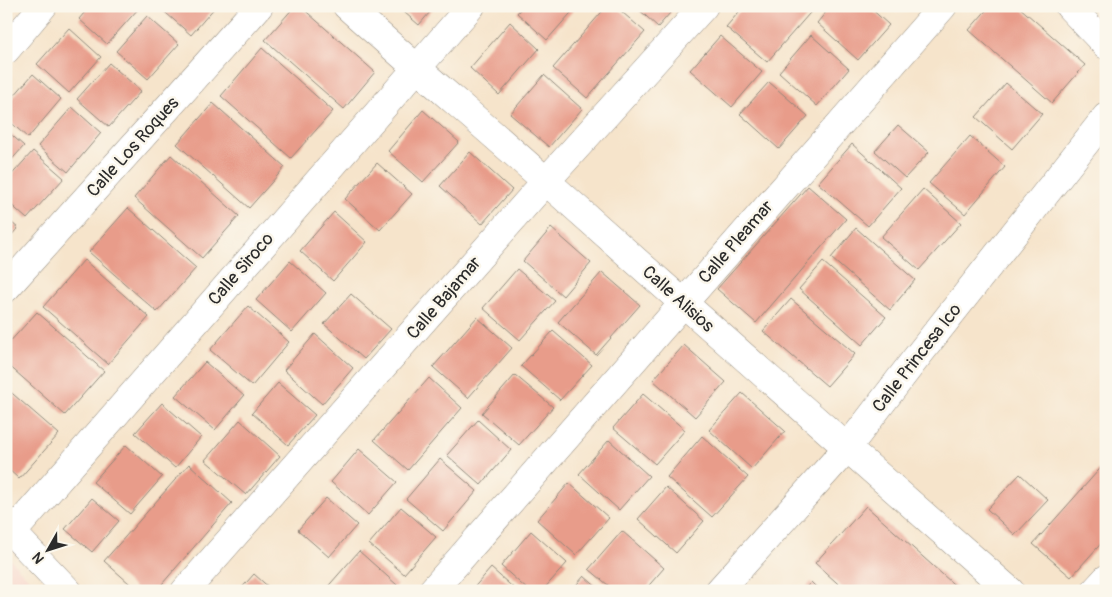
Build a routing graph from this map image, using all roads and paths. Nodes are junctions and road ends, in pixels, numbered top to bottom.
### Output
1 (43, 6) edge
2 (260, 6) edge
3 (347, 6) edge
4 (471, 6) edge
5 (704, 6) edge
6 (943, 6) edge
7 (1069, 6) edge
8 (1106, 45) edge
9 (6, 50) edge
10 (416, 68) junction
11 (1106, 117) edge
12 (546, 181) junction
13 (6, 288) edge
14 (682, 303) junction
15 (847, 448) junction
16 (9, 529) edge
17 (1106, 579) edge
18 (68, 591) edge
19 (185, 591) edge
20 (432, 591) edge
21 (719, 591) edge
22 (1010, 591) edge
23 (1095, 591) edge

1 - 9 street
2 - 13 street, Calle Los Roques
3 - 10 street, Calle Alisios
4 - 10 street, Calle Siroco
5 - 12 street, Calle Bajamar
6 - 14 street, Calle Pleamar
7 - 8 street
10 - 12 street, Calle Alisios
10 - 16 street, Calle Siroco
11 - 15 street, Calle Princesa Ico
12 - 14 street, Calle Alisios
12 - 19 street, Calle Bajamar
14 - 15 street, Calle Alisios
14 - 20 street, Calle Pleamar
15 - 21 street, Calle Princesa Ico
15 - 22 street, Calle Alisios
16 - 18 street
17 - 23 street

